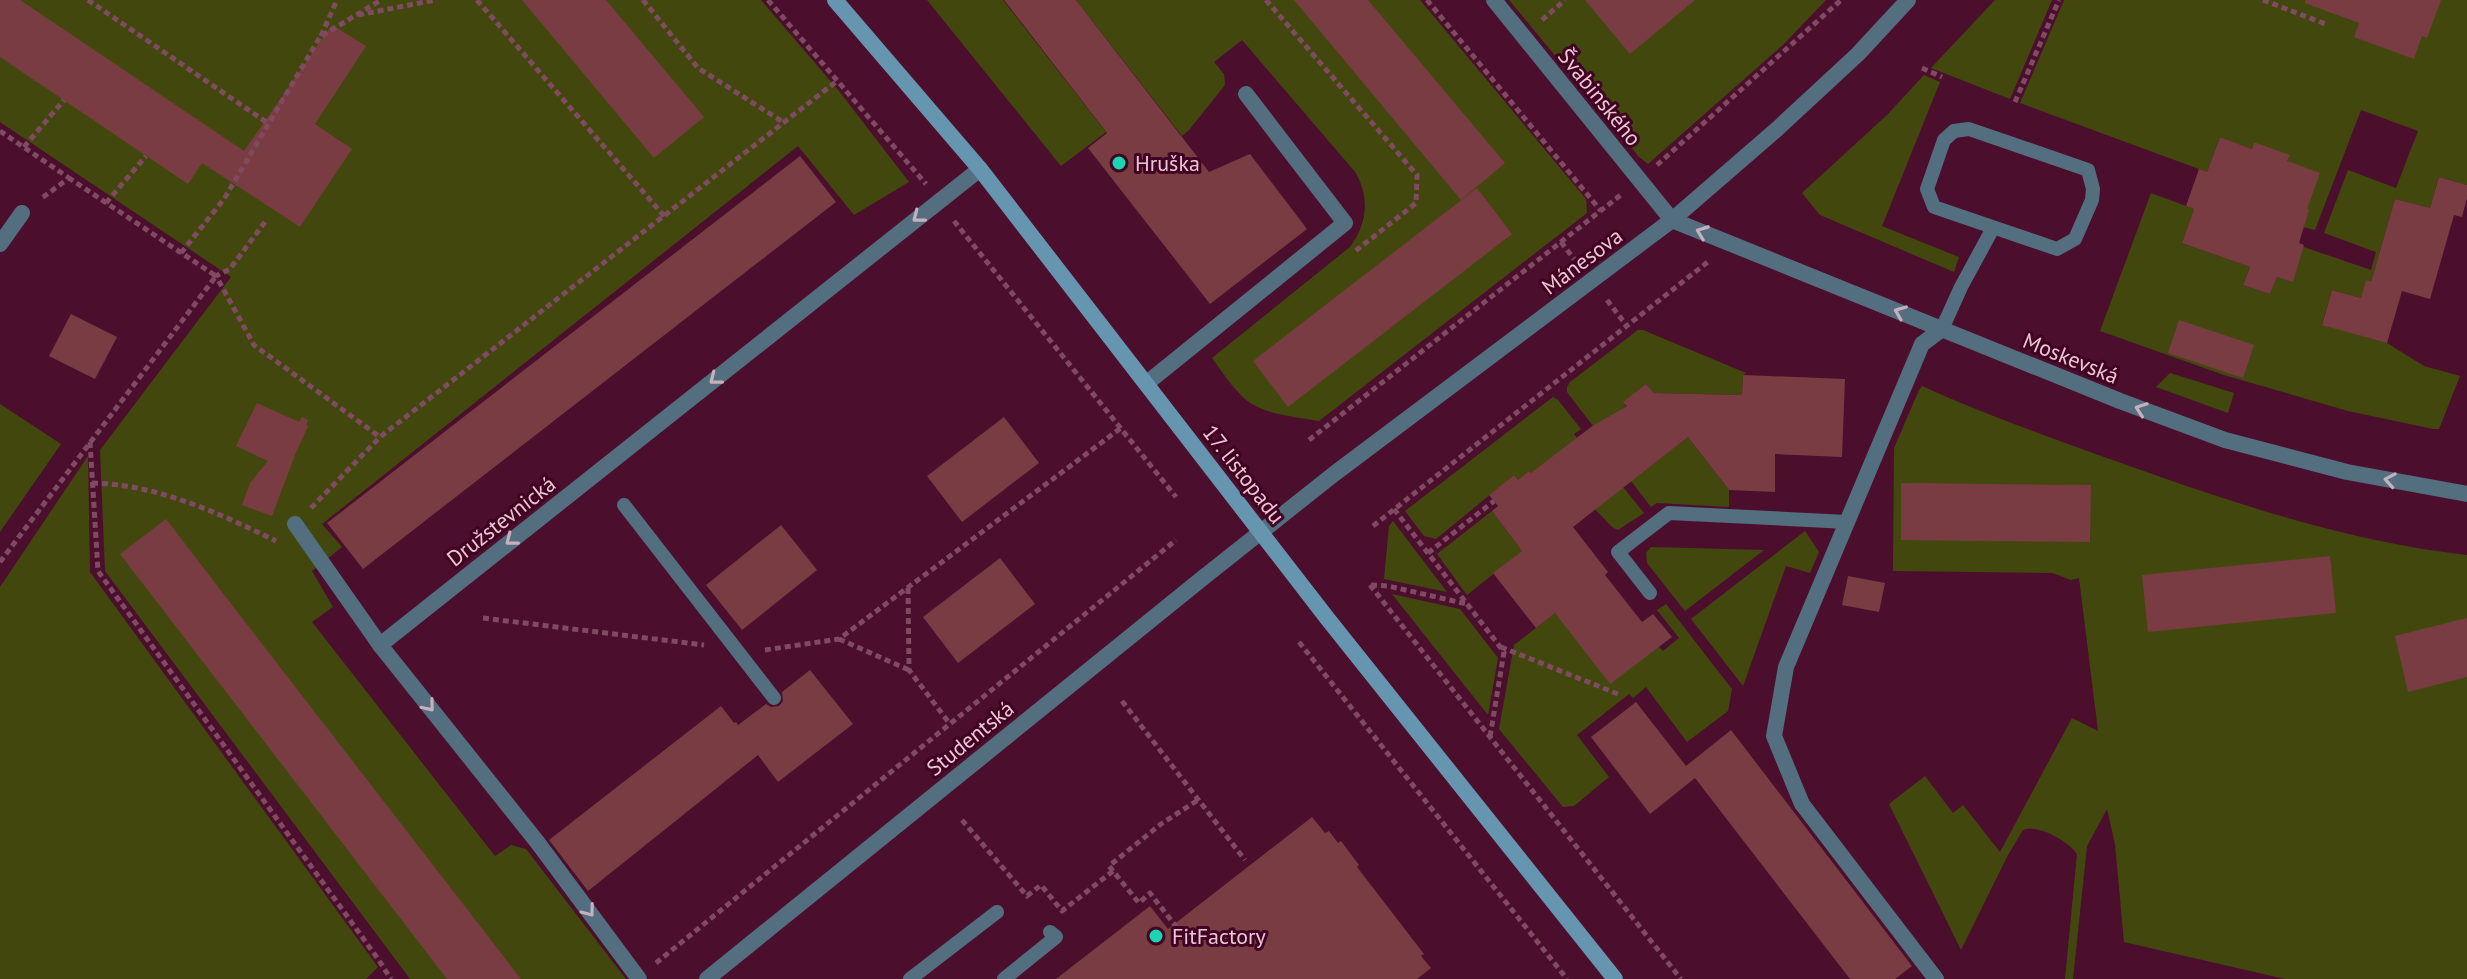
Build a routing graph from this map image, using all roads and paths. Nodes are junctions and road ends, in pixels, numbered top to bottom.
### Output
1 (88, 0) edge
2 (337, 0) edge
3 (381, 0) edge
4 (435, 0) edge
5 (477, 0) edge
6 (643, 0) edge
7 (768, 0) edge
8 (835, 0) edge
9 (1427, 0) edge
10 (1494, 0) edge
11 (1841, 0) edge
12 (1908, 0) edge
13 (2059, 0) edge
14 (2263, 0) edge
15 (355, 16) junction
16 (2328, 25) dead end
17 (320, 37) junction
18 (1922, 68) dead end
19 (1942, 77) dead end
20 (837, 81) junction
21 (1246, 94) dead end
22 (64, 100) dead end
23 (2015, 102) dead end
24 (783, 122) junction
25 (269, 124) junction
26 (0, 131) edge
27 (24, 147) junction
28 (146, 156) dead end
29 (980, 169) junction
30 (69, 178) junction
31 (1639, 181) junction
32 (939, 201) junction
33 (106, 203) junction
34 (1601, 211) junction
35 (22, 213) joint
36 (665, 217) junction
37 (1672, 220) junction
38 (265, 222) dead end
39 (1993, 228) junction
40 (1561, 242) junction
41 (1731, 243) junction
42 (0, 244) edge
43 (181, 253) junction
44 (1574, 259) dead end
45 (216, 276) junction
46 (1607, 300) dead end
47 (1627, 326) junction
48 (1942, 329) junction
49 (1147, 383) junction
50 (1121, 428) junction
51 (380, 437) junction
52 (1309, 440) dead end
53 (90, 442) junction
54 (92, 483) junction
55 (2467, 494) edge
56 (1176, 497) dead end
57 (1494, 501) dead end
58 (624, 505) dead end
59 (1394, 509) junction
60 (1847, 522) junction
61 (295, 524) junction
62 (1373, 526) dead end
63 (1261, 532) junction
64 (1176, 540) dead end
65 (1428, 553) junction
66 (0, 562) edge
67 (908, 588) junction
68 (1650, 593) dead end
69 (1467, 604) junction
70 (483, 618) dead end
71 (839, 639) junction
72 (1299, 642) dead end
73 (380, 645) junction
74 (1500, 647) junction
75 (735, 649) junction
76 (909, 670) junction
77 (1618, 694) dead end
78 (774, 698) dead end
79 (1122, 701) dead end
80 (950, 724) junction
81 (1490, 737) junction
82 (1198, 800) junction
83 (962, 820) dead end
84 (1245, 860) dead end
85 (1113, 871) junction
86 (997, 912) dead end
87 (1178, 929) dead end
88 (1049, 943) dead end
89 (639, 978) edge
90 (391, 979) edge
91 (707, 979) edge
92 (910, 979) edge
93 (1004, 979) edge
94 (1567, 979) edge
95 (1615, 979) edge
96 (1681, 979) edge
97 (1936, 979) edge

1 - 25 path
2 - 17 path
3 - 15 path
4 - 15 path
5 - 36 path
6 - 24 path
7 - 20 path
8 - 29 street, 17. listopadu
9 - 34 path
10 - 31 street, Švabinského
11 - 31 path
12 - 37 street, Mánesova
13 - 23 path
14 - 16 path
15 - 17 path
17 - 25 path
18 - 19 path
20 - 24 path
20 - 32 path
21 - 49 street
22 - 27 path
24 - 36 path
25 - 43 path
26 - 27 path
27 - 30 path
28 - 33 path
29 - 32 street, Družstevnická
29 - 49 street, 17. listopadu
30 - 33 path
30 - 35 path
31 - 34 path
31 - 37 street, Švabinského
32 - 50 path
32 -> 73 street, Družstevnická
33 - 43 path
34 - 40 path
35 - 42 street
36 - 51 path
41 -> 37 street, Moskevská
37 - 63 street, Mánesova
38 - 45 path
39 - 39 lane
39 - 48 lane
40 - 44 path
40 - 52 path
41 - 47 path
48 -> 41 street, Moskevská
43 - 45 path
45 - 51 path
45 - 53 path
46 - 47 path
47 - 59 path
55 -> 48 street, Moskevská
48 - 60 street
49 - 63 street, 17. listopadu
50 - 56 path
50 - 67 path
51 - 61 path
53 - 54 path
53 - 66 path
54 - 61 path
54 - 90 path
57 - 65 path
58 - 75 lane
59 - 62 path
59 - 65 path
60 - 68 lane
60 - 97 street
61 - 73 street
63 - 91 street, Studentská
63 - 95 street, 17. listopadu
64 - 80 path
65 - 69 path
67 - 71 path
67 - 76 path
69 - 74 path
69 - 81 path
70 - 75 path
71 - 75 path
71 - 76 path
72 - 94 path
73 -> 89 street
74 - 77 path
74 - 81 path
75 - 78 lane
76 - 80 path
79 - 82 path
80 - 89 path
81 - 96 path
82 - 84 path
82 - 85 path
83 - 85 path
85 - 87 path
86 - 92 lane
88 - 93 lane

